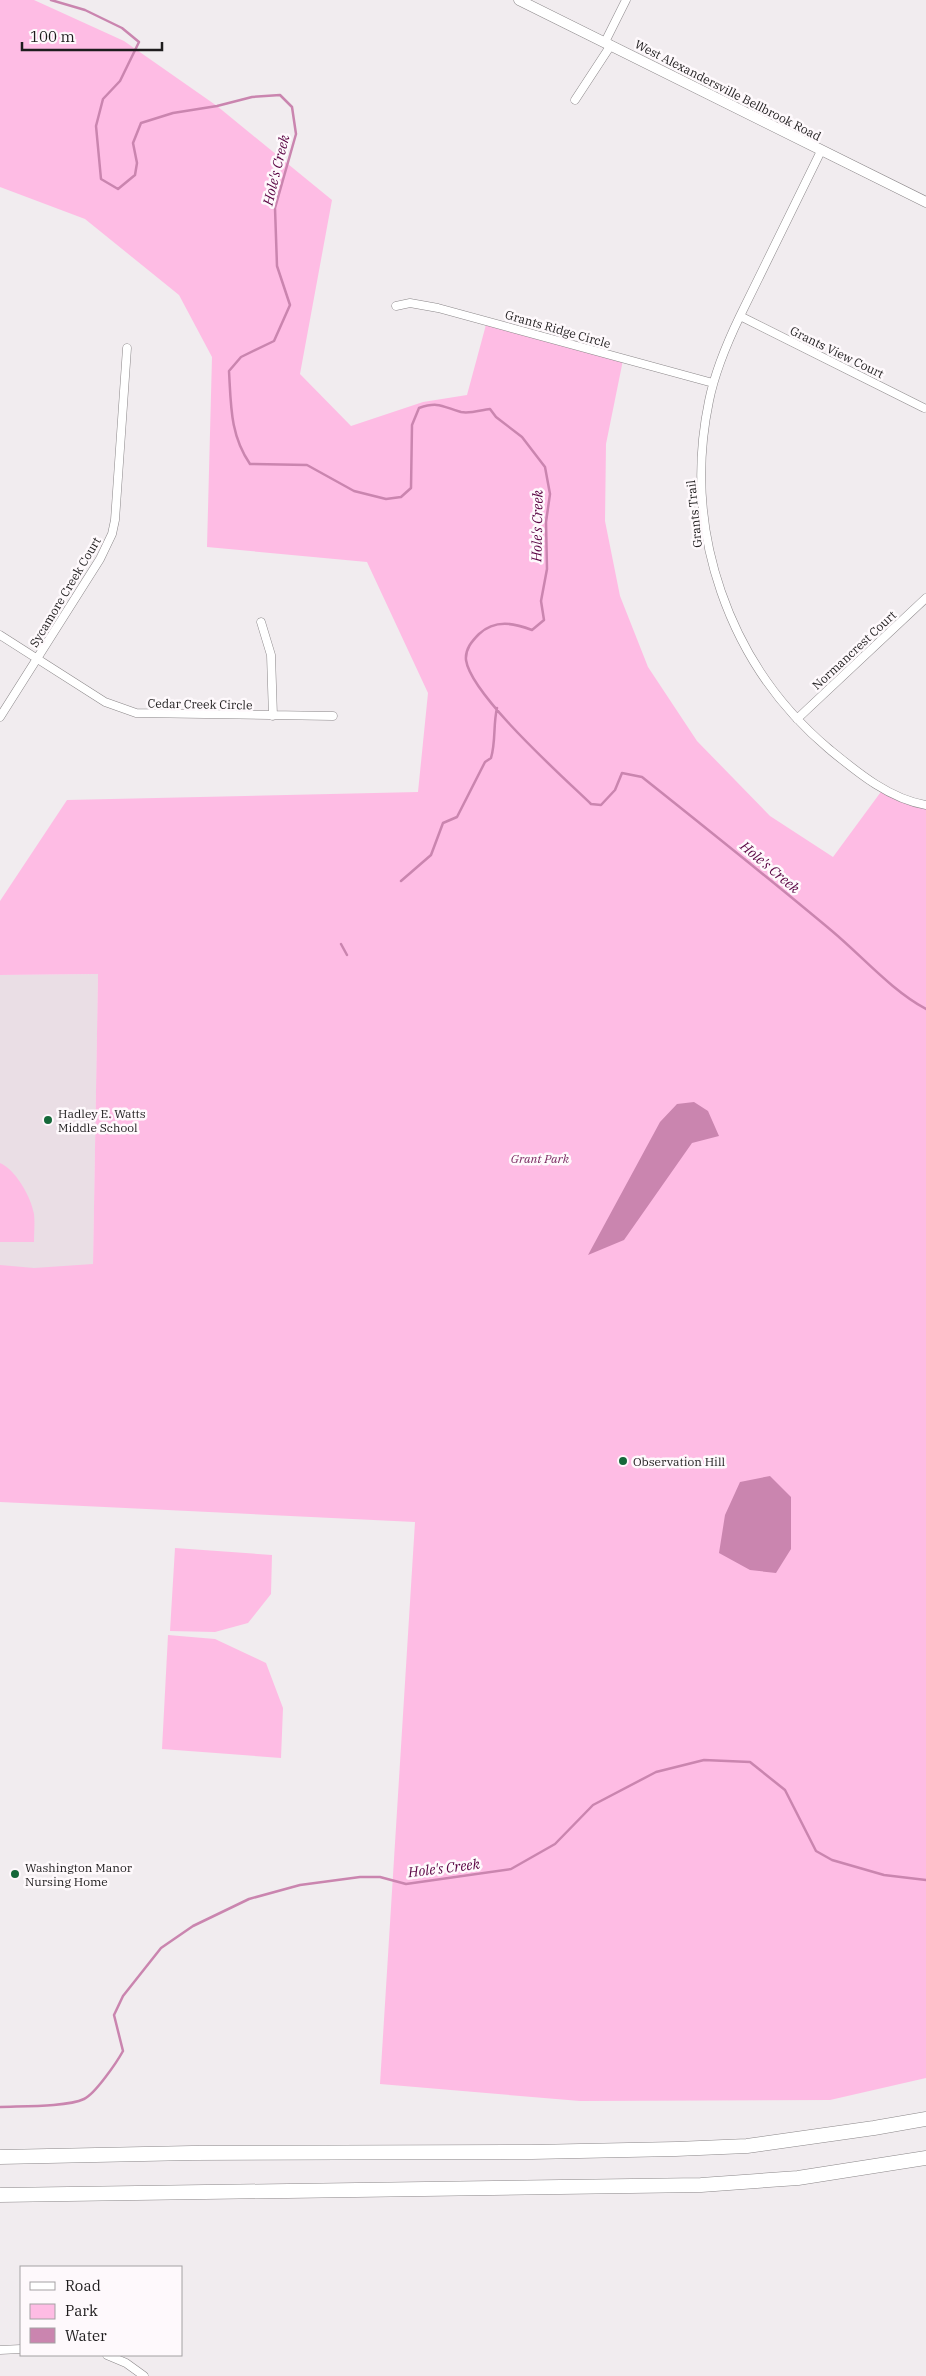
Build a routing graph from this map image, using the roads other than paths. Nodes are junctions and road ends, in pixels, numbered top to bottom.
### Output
1 (520, 0) edge
2 (626, 0) edge
3 (608, 44) junction
4 (575, 100) dead end
5 (821, 151) junction
6 (926, 202) edge
7 (396, 306) dead end
8 (740, 316) junction
9 (127, 348) dead end
10 (713, 383) junction
11 (924, 408) dead end
12 (926, 598) edge
13 (262, 622) dead end
14 (0, 636) edge
15 (37, 659) junction
16 (0, 716) edge
17 (273, 716) junction
18 (333, 716) dead end
19 (797, 720) junction
20 (926, 805) edge
21 (926, 2119) edge
22 (0, 2157) edge
23 (926, 2158) edge
24 (0, 2195) edge
25 (20, 2349) edge
26 (0, 2350) edge
27 (109, 2356) edge
28 (144, 2376) edge

1 - 3 main road, West Alexandersville Bellbrook Road
2 - 3 street
3 - 4 street
3 - 5 main road, West Alexandersville Bellbrook Road
5 - 6 main road, West Alexandersville Bellbrook Road
5 - 8 street, Grants Trail
7 - 10 street, Grants Ridge Circle
8 - 10 street, Grants Trail
8 - 11 street, Grants View Court
9 - 15 street, Sycamore Creek Court
10 - 19 street, Grants Trail
12 - 19 street, Normancrest Court
13 - 17 street
14 - 15 street, Cedar Creek Circle
15 - 16 street, Sycamore Creek Court
15 - 17 street, Cedar Creek Circle
17 - 18 street, Cedar Creek Circle
19 - 20 street, Grants Trail
21 - 22 highway
23 - 24 highway
25 - 26 street
27 - 28 street

